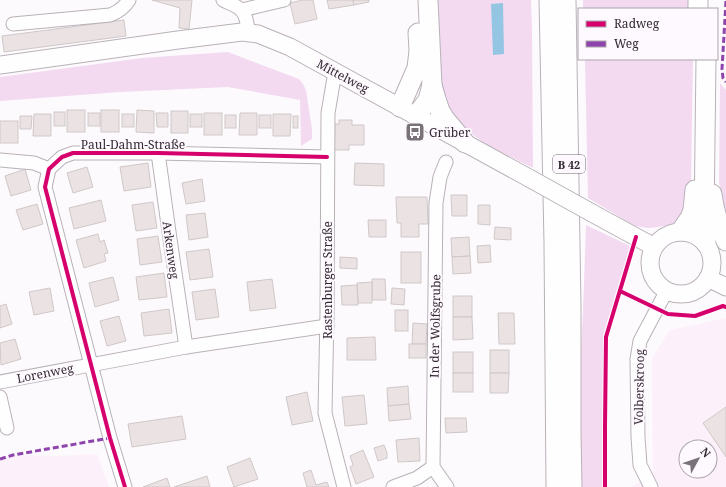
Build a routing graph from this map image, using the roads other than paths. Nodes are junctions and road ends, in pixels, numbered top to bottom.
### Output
1 (129, 0) edge
2 (223, 0) edge
3 (284, 0) edge
4 (417, 0) edge
5 (428, 0) edge
6 (549, 0) edge
7 (566, 0) edge
8 (571, 0) edge
9 (241, 6) edge
10 (566, 22) junction
11 (13, 24) dead end
12 (248, 33) junction
13 (697, 60) edge
14 (706, 60) edge
15 (0, 65) edge
16 (335, 72) junction
17 (432, 85) junction
18 (408, 112) junction
19 (465, 143) junction
20 (704, 152) junction
21 (158, 153) junction
22 (328, 157) junction
23 (0, 160) edge
24 (446, 162) dead end
25 (49, 169) junction
26 (682, 231) junction
27 (726, 241) edge
28 (706, 243) junction
29 (653, 248) junction
30 (708, 278) junction
31 (726, 287) edge
32 (667, 290) junction
33 (327, 326) junction
34 (186, 347) junction
35 (91, 365) junction
36 (0, 382) edge
37 (0, 397) edge
38 (7, 428) dead end
39 (433, 467) junction
40 (124, 487) edge
41 (344, 487) edge
42 (393, 487) edge
43 (447, 487) edge
44 (556, 487) edge
45 (572, 487) edge
46 (651, 487) edge

1 - 11 street
2 - 9 street
3 - 9 street
4 - 18 highway
5 - 17 highway
6 - 44 highway, B 42
7 - 10 highway, B 42
8 - 10 highway
9 - 12 street
10 - 45 highway, B 42
12 - 15 main road, Mittelweg
12 - 16 main road, Mittelweg
13 - 26 highway
14 - 20 highway
16 - 18 main road, Mittelweg
16 - 22 street, Rastenburger Straße
17 - 18 highway
17 - 19 highway
18 - 19 main road, Mittelweg
19 - 29 main road, Mittelweg, bridge
20 - 27 highway
20 - 28 highway
21 - 22 street, Paul-Dahm-Straße
21 - 25 street, Paul-Dahm-Straße
21 - 34 street, Arkenweg
22 - 33 street, Rastenburger Straße
23 - 25 street
24 - 39 street, In der Wolfsgrube
25 - 35 street
26 - 28 main road
26 - 29 main road
28 - 30 main road
29 - 32 main road
30 - 31 main road
30 - 32 main road
32 - 46 street, Volberskroog
33 - 34 street
33 - 41 street, Rastenburger Straße
34 - 35 street
35 - 36 street, Lorenweg
35 - 40 street
37 - 38 street
39 - 42 street
39 - 43 street

